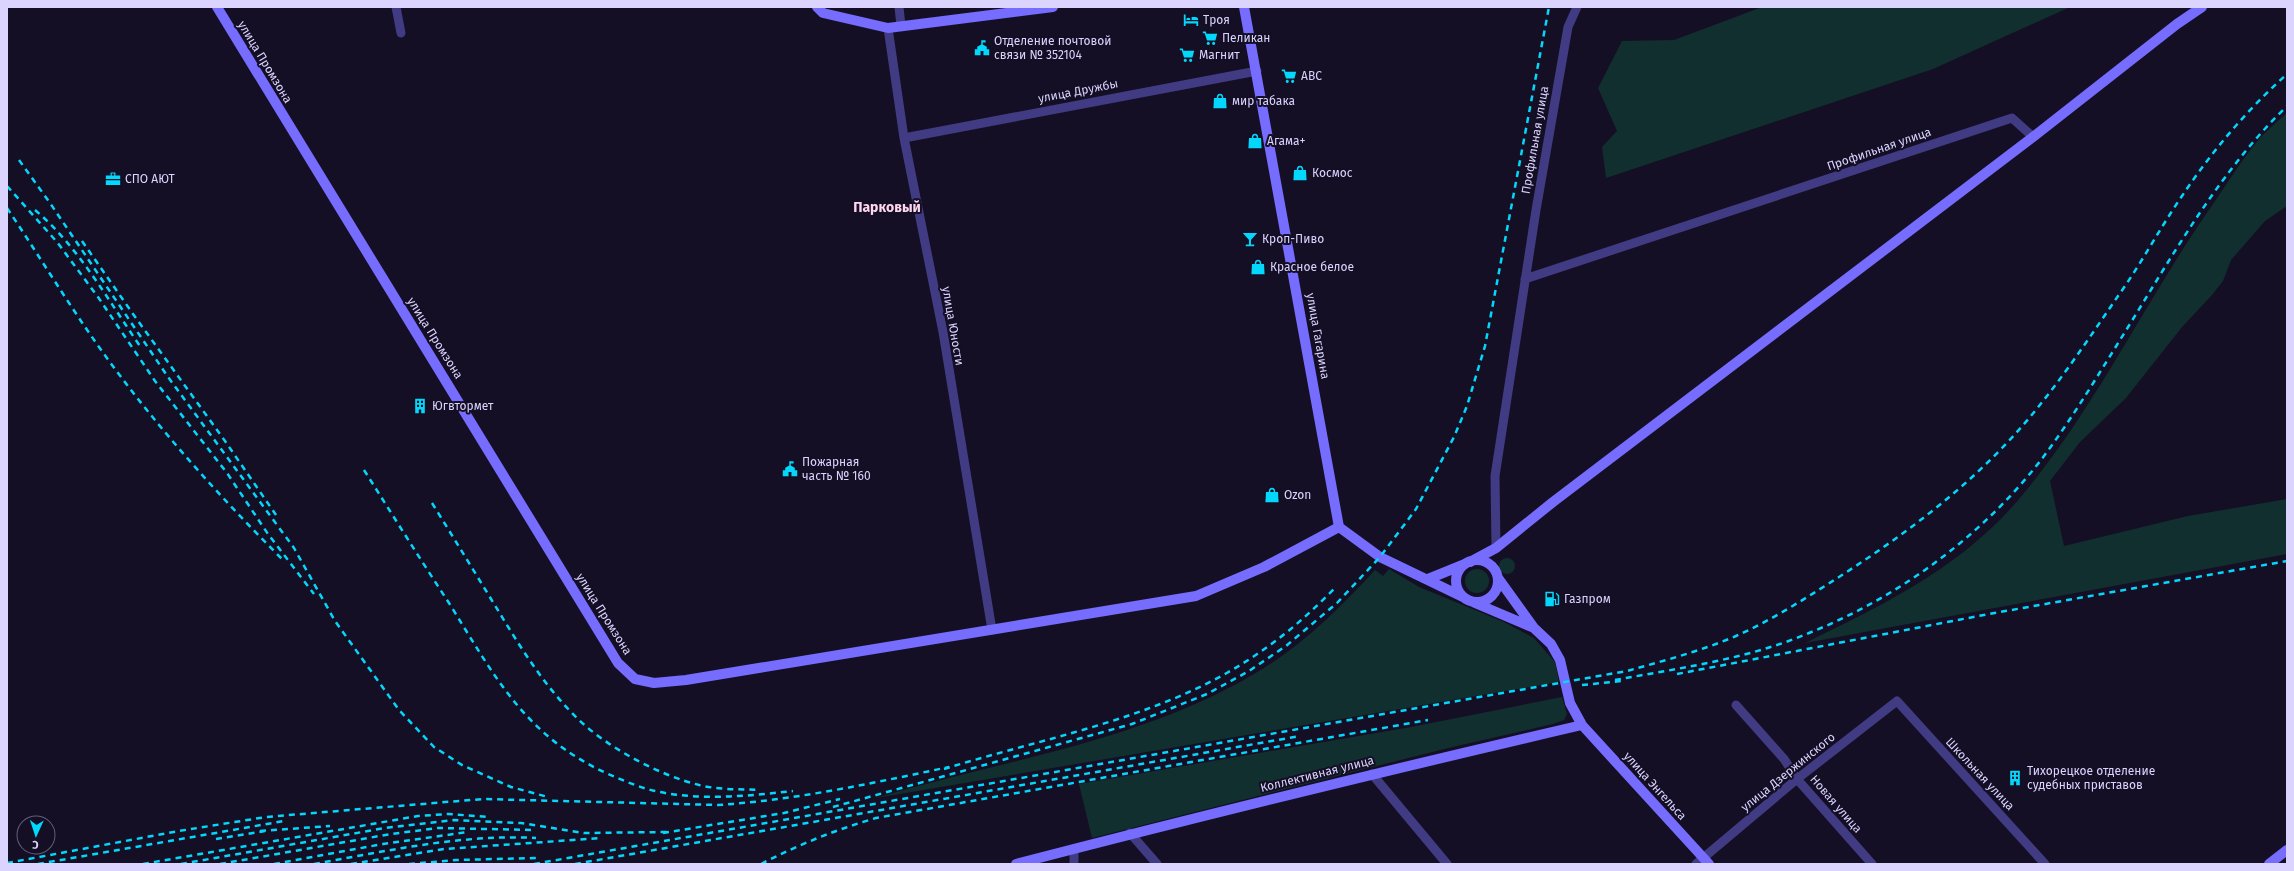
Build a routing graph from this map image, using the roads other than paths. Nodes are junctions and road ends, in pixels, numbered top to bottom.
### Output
1 (217, 7) edge
2 (396, 7) edge
3 (817, 7) edge
4 (899, 7) edge
5 (1053, 7) edge
6 (1244, 7) edge
7 (1577, 7) edge
8 (2202, 7) edge
9 (902, 26) junction
10 (888, 28) junction
11 (401, 33) dead end
12 (1258, 71) junction
13 (2033, 137) junction
14 (904, 138) junction
15 (1525, 280) junction
16 (1339, 527) junction
17 (1496, 548) junction
18 (1469, 563) junction
19 (1496, 574) junction
20 (1428, 579) junction
21 (1468, 600) junction
22 (1534, 628) junction
23 (992, 630) junction
24 (1897, 701) joint
25 (1736, 705) dead end
26 (1582, 725) junction
27 (1372, 774) junction
28 (1797, 779) junction
29 (1130, 833) junction
30 (1074, 849) junction
31 (2287, 850) edge
32 (1702, 862) edge
33 (1016, 864) edge
34 (1074, 864) edge
35 (1158, 864) edge
36 (1448, 864) edge
37 (1872, 864) edge
38 (2045, 864) edge
39 (2269, 864) edge

1 - 23 main road, улица Промзона
2 - 11 street
3 - 10 main road
4 - 9 street
5 - 9 main road
6 - 12 main road, улица Гагарина
7 - 15 street, Профильная улица
8 - 13 main road
9 - 10 main road
10 - 14 street, улица Юности
12 - 14 street, улица Дружбы
12 - 16 main road, улица Гагарина
13 - 15 street, Профильная улица
13 - 17 main road
14 - 23 street, улица Юности
15 - 17 street, Профильная улица
16 - 20 main road
16 - 23 main road
17 - 18 main road
17 - 19 main road
18 - 19 main road
18 - 20 main road
18 - 21 main road
19 - 21 main road
19 - 22 main road
20 - 21 main road
21 - 22 main road
22 - 26 main road, улица Энгельса
24 - 28 street, улица Дзержинского
24 - 38 street, Школьная улица
25 - 28 street, Новая улица
26 - 27 main road, Коллективная улица
26 - 32 main road, улица Энгельса
27 - 29 main road, Коллективная улица
27 - 36 street
28 - 32 street, улица Дзержинского
28 - 37 street, Новая улица
29 - 30 main road, Коллективная улица
29 - 35 street
30 - 33 main road, Коллективная улица
30 - 34 street
31 - 39 main road

